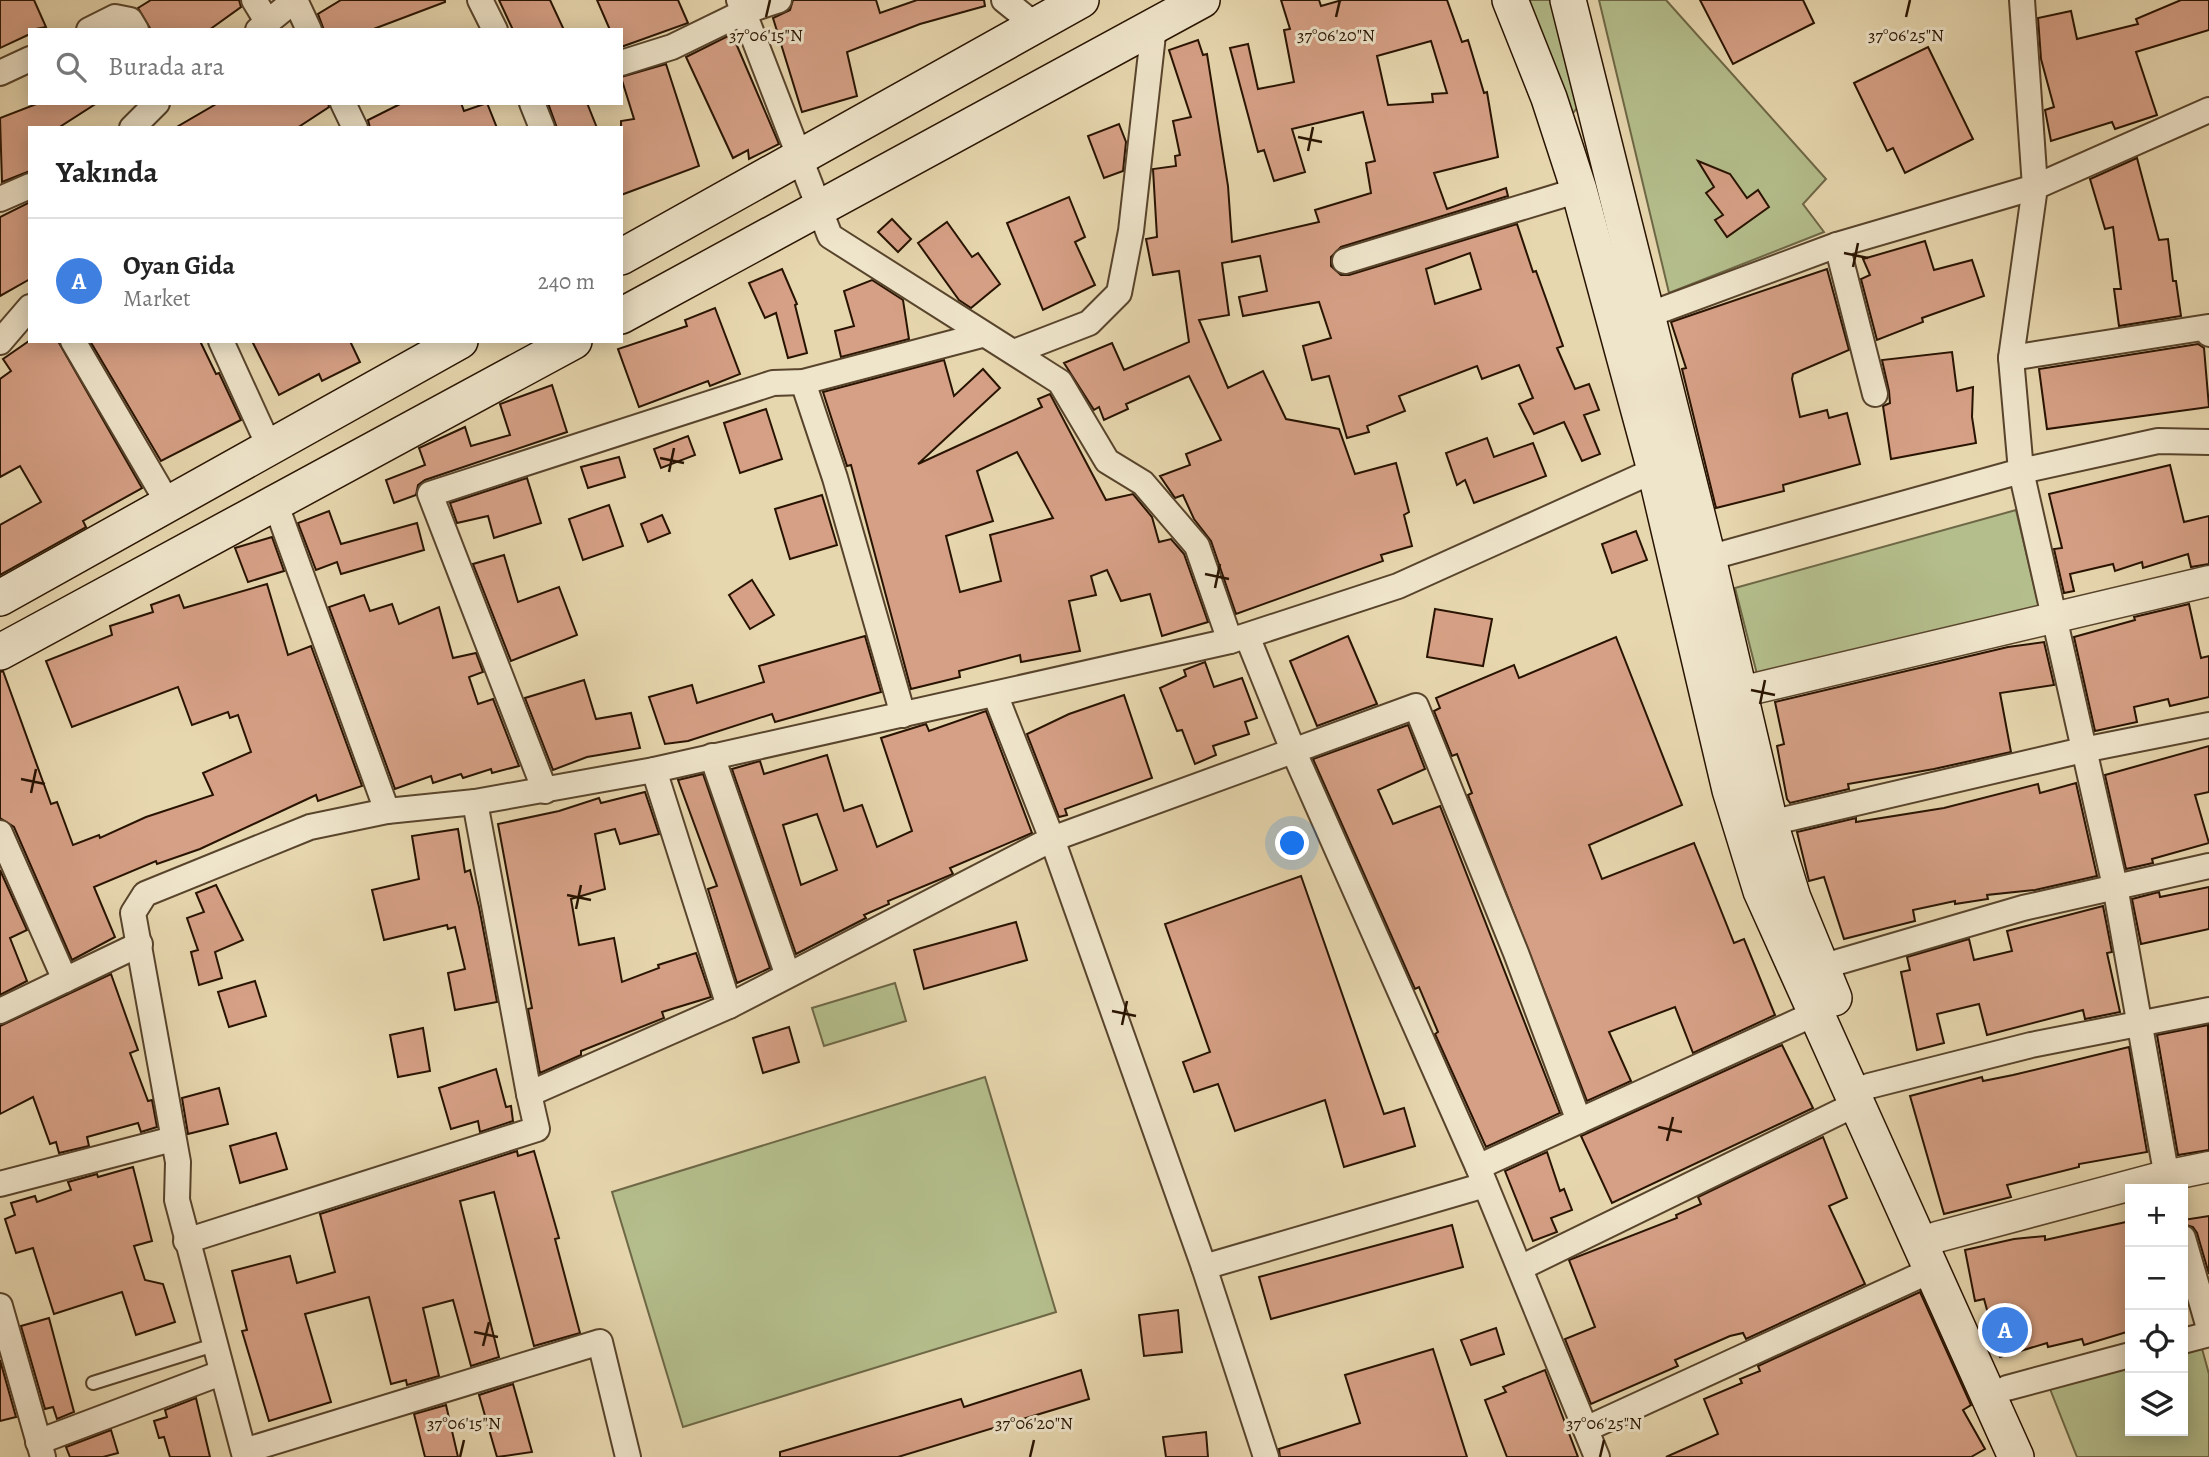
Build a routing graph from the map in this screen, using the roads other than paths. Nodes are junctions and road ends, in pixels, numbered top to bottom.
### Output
1 (254, 0) edge
2 (295, 0) edge
3 (480, 0) edge
4 (779, 0) edge
5 (1004, 0) edge
6 (1081, 0) edge
7 (1202, 0) edge
8 (1510, 0) edge
9 (1568, 0) edge
10 (2022, 0) edge
11 (743, 5) edge
12 (1035, 25) junction
13 (1154, 26) junction
14 (263, 27) edge
15 (93, 28) edge
16 (135, 28) edge
17 (308, 28) edge
18 (494, 28) edge
19 (28, 60) edge
20 (623, 62) edge
21 (0, 74) edge
22 (156, 105) edge
23 (344, 105) edge
24 (533, 105) edge
25 (2209, 110) edge
26 (134, 126) edge
27 (354, 126) edge
28 (541, 126) edge
29 (798, 158) junction
30 (28, 187) edge
31 (2035, 187) junction
32 (1579, 190) junction
33 (0, 199) edge
34 (818, 211) junction
35 (1837, 245) junction
36 (623, 256) edge
37 (1345, 261) dead end
38 (28, 309) edge
39 (623, 315) edge
40 (1648, 315) junction
41 (2209, 334) edge
42 (982, 335) junction
43 (0, 342) edge
44 (74, 343) edge
45 (222, 343) edge
46 (454, 343) edge
47 (570, 343) edge
48 (1014, 352) junction
49 (2011, 358) junction
50 (803, 382) junction
51 (1875, 394) dead end
52 (2209, 442) edge
53 (269, 446) junction
54 (1655, 470) junction
55 (2021, 471) junction
56 (168, 503) junction
57 (276, 505) junction
58 (1708, 558) junction
59 (2209, 581) edge
60 (0, 598) edge
61 (2053, 617) junction
62 (1239, 639) junction
63 (0, 652) edge
64 (1740, 692) junction
65 (995, 694) junction
66 (903, 715) junction
67 (2209, 725) edge
68 (1293, 750) junction
69 (2083, 750) junction
70 (712, 756) junction
71 (654, 770) junction
72 (544, 791) junction
73 (475, 802) junction
74 (387, 811) junction
75 (1770, 823) junction
76 (0, 833) edge
77 (1052, 839) junction
78 (2209, 866) edge
79 (2115, 886) junction
80 (140, 944) junction
81 (1821, 967) junction
82 (788, 973) junction
83 (65, 979) junction
84 (729, 1006) junction
85 (2209, 1010) edge
86 (0, 1011) edge
87 (1816, 1013) junction
88 (2139, 1024) junction
89 (529, 1094) junction
90 (1863, 1095) junction
91 (1579, 1121) junction
92 (173, 1139) junction
93 (2209, 1167) edge
94 (1481, 1176) junction
95 (2167, 1183) edge
96 (0, 1184) edge
97 (186, 1241) junction
98 (2186, 1247) edge
99 (1936, 1253) junction
100 (1204, 1267) junction
101 (1520, 1268) junction
102 (0, 1306) edge
103 (2209, 1328) edge
104 (2209, 1334) edge
105 (2188, 1340) edge
106 (214, 1345) junction
107 (2125, 1356) edge
108 (221, 1373) junction
109 (93, 1383) dead end
110 (2007, 1388) junction
111 (1586, 1429) junction
112 (40, 1449) edge
113 (244, 1454) edge
114 (628, 1457) edge
115 (1266, 1457) edge
116 (1597, 1457) edge
117 (2017, 1457) edge
118 (2040, 1457) edge

1 - 14 street
2 - 14 street
2 - 17 street
3 - 18 street
4 - 11 street
5 - 12 street
6 - 12 main road
7 - 13 main road
8 - 32 main road
9 - 40 main road
10 - 31 street
11 - 20 street
11 - 29 street
12 - 29 main road
13 - 34 main road
13 - 48 street
15 - 16 street
19 - 21 street
22 - 26 street
23 - 27 street
24 - 28 street
25 - 31 street
29 - 34 street
29 - 36 main road
30 - 33 street
31 - 35 street
31 - 49 street
32 - 37 street
32 - 54 main road
34 - 39 main road
34 - 42 street
35 - 40 street
35 - 51 street
38 - 43 street
40 - 58 main road
41 - 49 street
42 - 48 street
42 - 50 street
44 - 56 street
45 - 53 street
46 - 53 main road
47 - 57 main road
48 - 62 street
49 - 55 street
50 - 66 street
50 - 72 street
52 - 55 street
53 - 56 main road
54 - 62 street
54 - 87 main road
55 - 58 street
55 - 61 street
56 - 60 main road
57 - 63 main road
57 - 74 street
58 - 64 main road
59 - 61 street
61 - 64 street
61 - 69 street
62 - 65 street
62 - 68 street
64 - 75 main road
65 - 66 street
65 - 77 street
66 - 70 street
67 - 69 street
68 - 77 street
68 - 91 street
68 - 94 street
69 - 75 street
69 - 79 street
70 - 71 street
70 - 82 street
71 - 72 street
71 - 84 street
72 - 73 street
73 - 74 street
73 - 89 street
74 - 80 street
75 - 81 main road
76 - 83 street
77 - 82 street
77 - 100 street
78 - 79 street
79 - 81 street
79 - 88 street
80 - 83 street
80 - 92 street
81 - 90 main road
82 - 84 street
83 - 86 street
84 - 89 street
85 - 88 street
87 - 90 main road
87 - 91 street
88 - 90 street
88 - 95 street
89 - 97 street
90 - 99 main road
90 - 101 street
91 - 94 street
92 - 96 street
92 - 97 street
93 - 95 street
94 - 100 street
94 - 101 street
95 - 99 street
97 - 106 street
98 - 103 street
99 - 110 main road
99 - 111 street
99 - 117 main road
100 - 115 street
101 - 111 street
102 - 112 street
104 - 105 street
106 - 108 street
106 - 109 lane
107 - 110 street
108 - 112 street
108 - 113 street
110 - 118 main road
111 - 116 street
113 - 114 street

